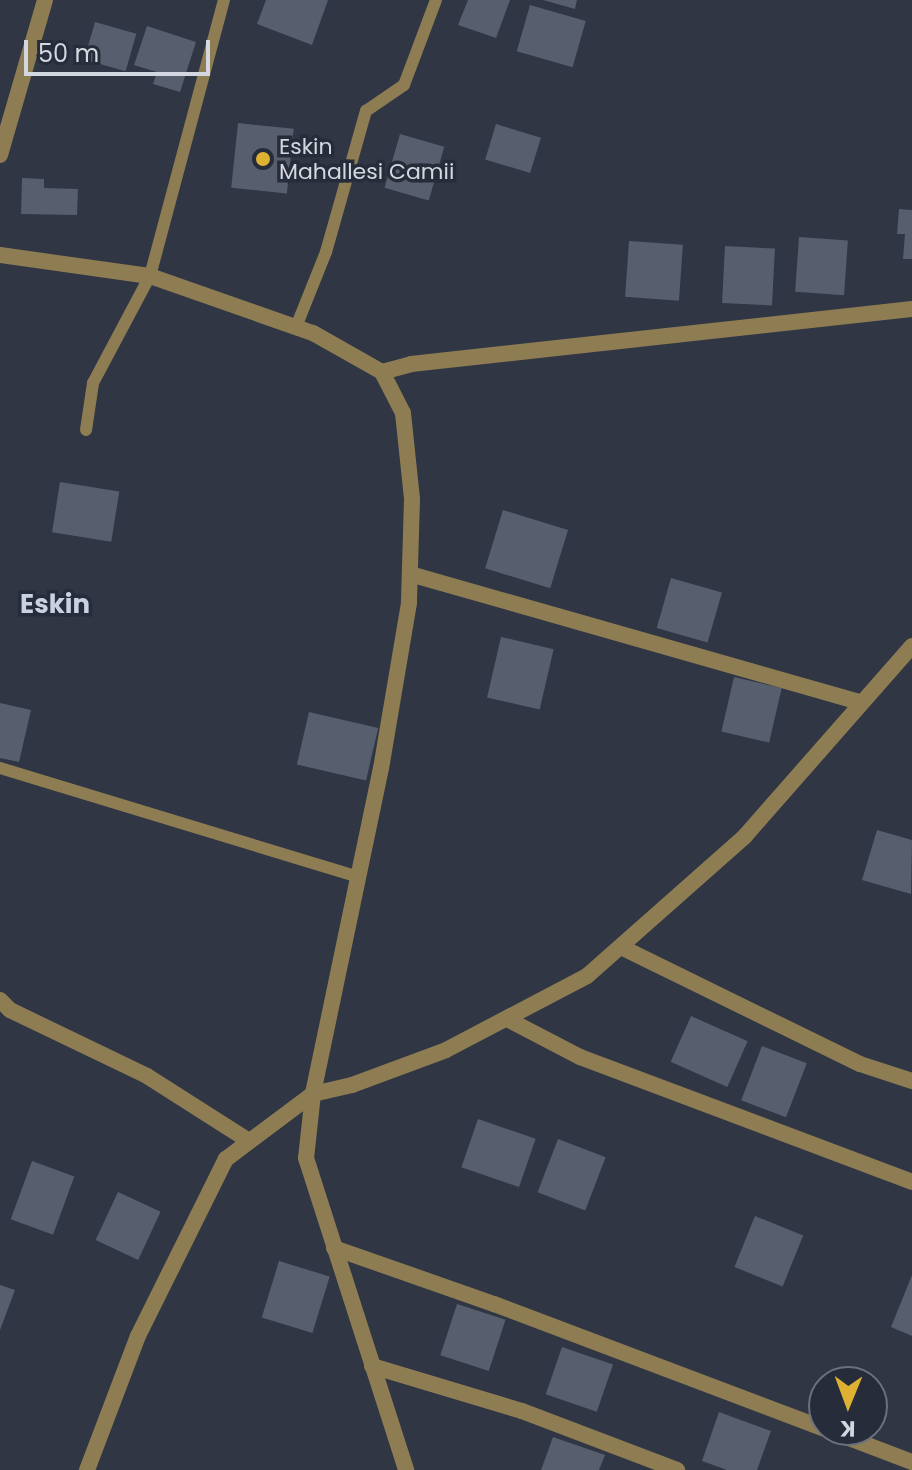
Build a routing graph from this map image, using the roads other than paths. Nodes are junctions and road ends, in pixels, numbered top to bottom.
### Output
1 (45, 0) edge
2 (224, 0) edge
3 (436, 0) edge
4 (0, 155) edge
5 (0, 255) edge
6 (150, 276) junction
7 (912, 309) edge
8 (296, 327) junction
9 (382, 372) junction
10 (86, 430) dead end
11 (410, 574) junction
12 (912, 646) edge
13 (860, 702) junction
14 (0, 768) edge
15 (358, 877) junction
16 (621, 947) junction
17 (0, 1000) edge
18 (507, 1019) junction
19 (912, 1081) edge
20 (313, 1094) junction
21 (249, 1141) junction
22 (912, 1182) edge
23 (334, 1248) junction
24 (372, 1366) junction
25 (808, 1422) edge
26 (870, 1446) edge
27 (912, 1462) edge
28 (87, 1470) edge
29 (406, 1470) edge
30 (677, 1470) edge

1 - 4 street
2 - 6 lane
3 - 8 lane
5 - 6 street
6 - 8 street
6 - 10 lane
7 - 9 street
8 - 9 street
9 - 11 street
11 - 13 street
11 - 15 street
12 - 13 street
13 - 16 street
14 - 15 lane
15 - 20 street
16 - 18 street
16 - 19 street
17 - 21 street
18 - 20 street
18 - 22 street
20 - 21 street
20 - 23 street
21 - 28 street
23 - 24 street
23 - 25 street
24 - 29 street
24 - 30 street
26 - 27 street

